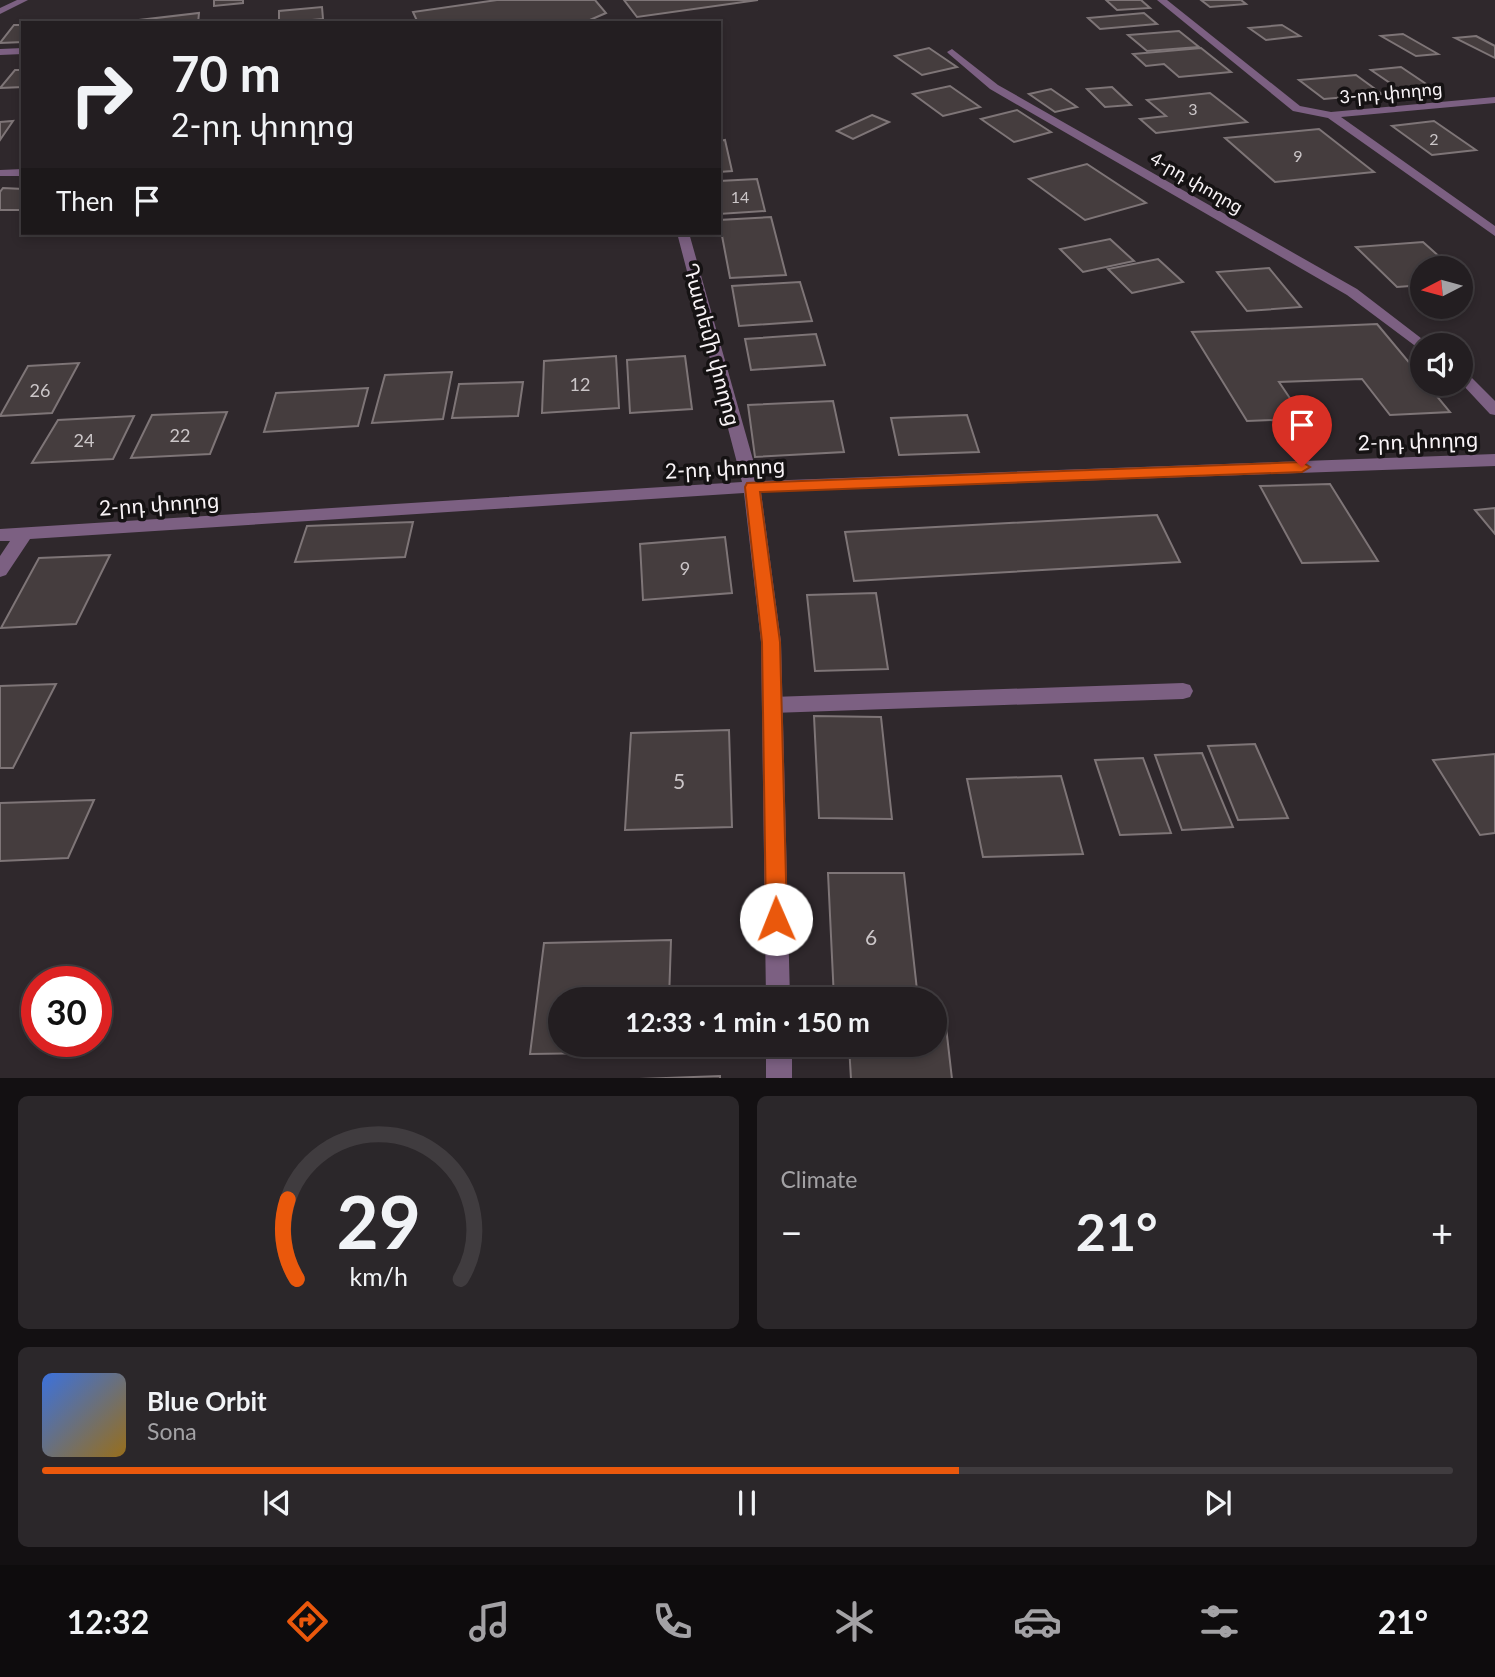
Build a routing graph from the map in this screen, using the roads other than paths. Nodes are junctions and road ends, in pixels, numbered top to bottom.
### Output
1 (24, 0) edge
2 (1161, 0) edge
3 (0, 11) edge
4 (21, 51) edge
5 (0, 52) edge
6 (951, 52) dead end
7 (1495, 100) edge
8 (1331, 115) junction
9 (21, 172) edge
10 (0, 173) edge
11 (1495, 232) edge
12 (684, 235) edge
13 (1410, 335) edge
14 (1473, 387) edge
15 (1495, 410) edge
16 (1495, 460) edge
17 (752, 487) junction
18 (24, 534) junction
19 (0, 535) edge
20 (0, 570) edge
21 (1182, 691) dead end
22 (772, 705) junction
23 (778, 987) edge
24 (779, 1057) edge
25 (779, 1078) edge

1 - 3 street
2 - 8 street, 3-րդ փողոց
4 - 5 street
6 - 13 street, 4-րդ փողոց
7 - 8 street, 3-րդ փողոց
8 - 11 street
9 - 10 street
12 - 17 street, Դատեմի փողոց
14 - 15 street
16 - 17 street, 2-րդ փողոց
17 - 18 street, 2-րդ փողոց
17 - 22 street, Դատեմի փողոց
18 - 19 street, 2-րդ փողոց
18 - 20 street
21 - 22 street
22 - 23 street, Դատեմի փողոց
24 - 25 street

